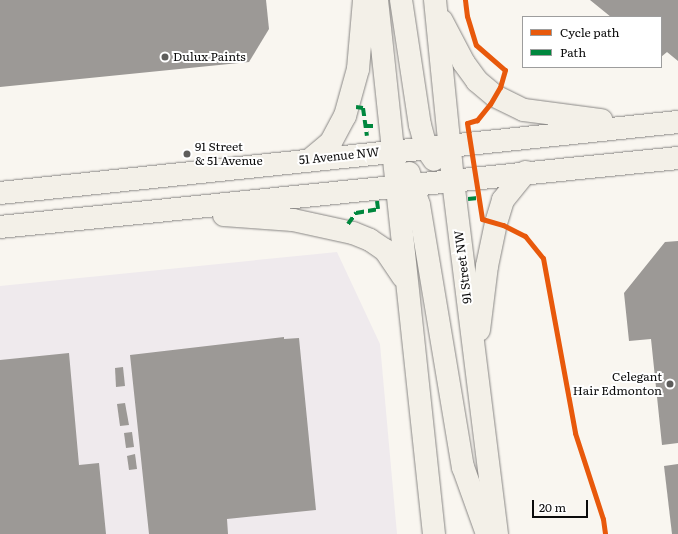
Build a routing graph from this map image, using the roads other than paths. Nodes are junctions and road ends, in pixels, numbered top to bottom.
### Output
1 (364, 0) edge
2 (377, 0) edge
3 (401, 0) edge
4 (436, 4) edge
5 (678, 122) edge
6 (651, 125) junction
7 (449, 145) junction
8 (426, 148) junction
9 (391, 151) junction
10 (678, 158) edge
11 (311, 159) junction
12 (526, 172) junction
13 (453, 181) junction
14 (405, 186) junction
15 (0, 192) edge
16 (157, 210) junction
17 (0, 227) edge
18 (406, 282) junction
19 (475, 363) junction
20 (434, 534) edge
21 (487, 534) edge
22 (497, 534) edge

1 - 11 main road
2 - 9 main road
3 - 8 main road
4 - 6 main road
4 - 7 main road, 91 Street NW
5 - 6 main road, 51 Avenue NW
6 - 7 main road, 51 Avenue NW
7 - 8 main road, 51 Avenue NW
7 - 13 main road, 91 Street NW
8 - 9 main road, 51 Avenue NW
8 - 13 main road
9 - 11 main road, 51 Avenue NW
9 - 14 main road
10 - 12 main road
11 - 15 main road, 51 Avenue NW
12 - 13 main road
12 - 19 main road
13 - 14 main road
13 - 19 main road, 91 Street NW
14 - 16 main road
14 - 18 main road
14 - 21 main road
16 - 17 main road
16 - 18 main road
18 - 20 main road
19 - 22 main road, 91 Street NW

